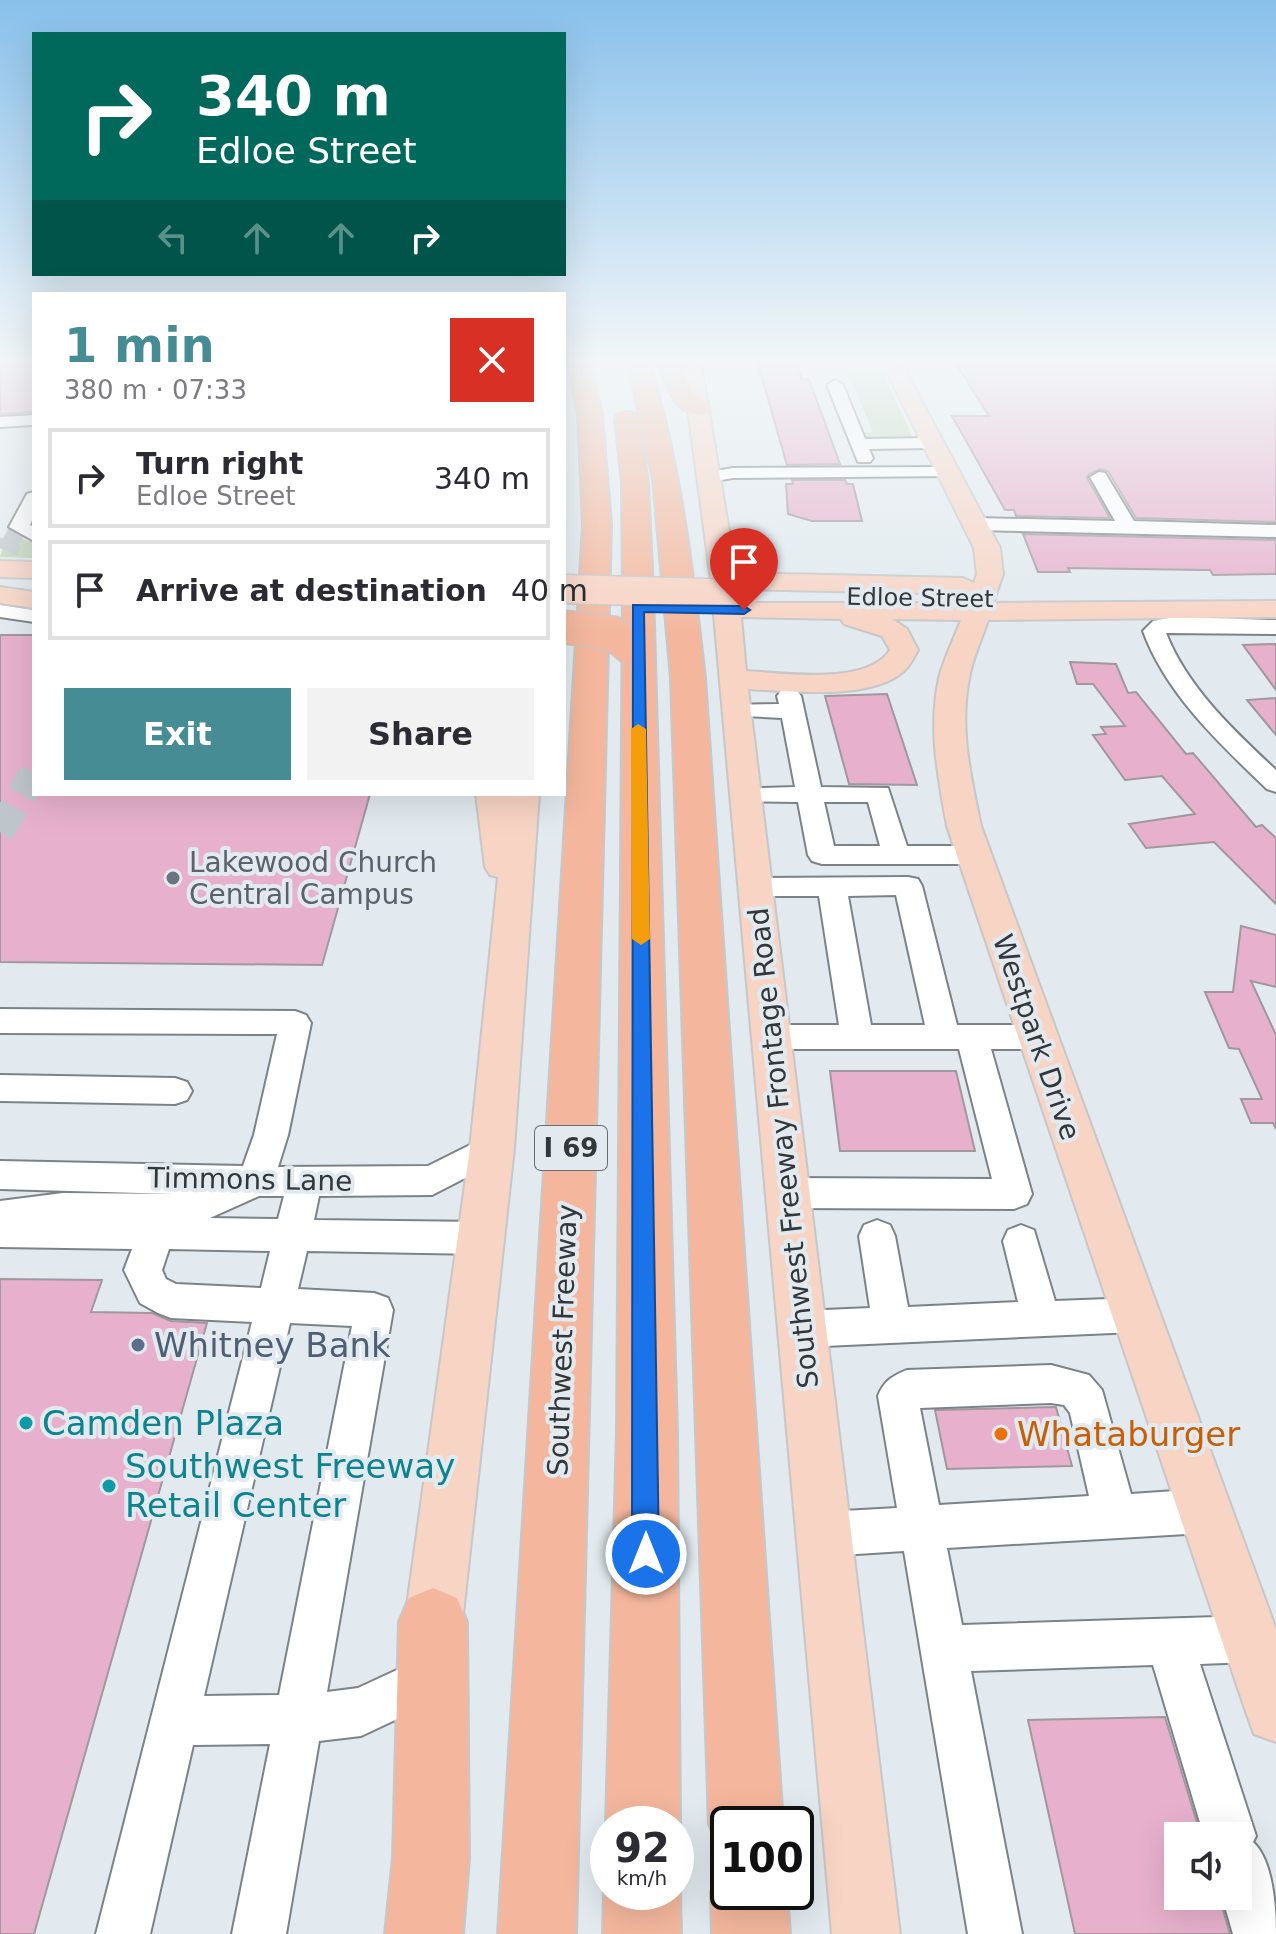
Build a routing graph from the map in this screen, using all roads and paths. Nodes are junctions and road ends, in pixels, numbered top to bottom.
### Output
1 (592, 454) edge
2 (624, 454) edge
3 (632, 454) edge
4 (662, 454) edge
5 (706, 454) edge
6 (939, 454) edge
7 (949, 472) junction
8 (710, 477) junction
9 (1099, 477) dead end
10 (32, 502) edge
11 (976, 524) junction
12 (1128, 527) junction
13 (1276, 531) edge
14 (32, 534) tunnel mouth
15 (0, 569) edge
16 (32, 570) edge
17 (724, 581) junction
18 (0, 583) edge
19 (32, 584) edge
20 (566, 589) edge
21 (0, 595) edge
22 (1276, 595) edge
23 (638, 599) junction
24 (981, 599) junction
25 (32, 600) edge
26 (566, 606) edge
27 (815, 606) junction
28 (1276, 609) edge
29 (0, 611) edge
30 (902, 612) junction
31 (32, 616) edge
32 (566, 627) edge
33 (1276, 627) edge
34 (638, 654) junction
35 (961, 658) junction
36 (733, 694) junction
37 (1276, 784) edge
38 (810, 794) junction
39 (744, 795) junction
40 (492, 796) edge
41 (523, 796) edge
42 (896, 855) junction
43 (973, 855) junction
44 (754, 887) junction
45 (832, 887) junction
46 (512, 943) junction
47 (0, 1021) edge
48 (771, 1037) junction
49 (857, 1037) junction
50 (1038, 1037) junction
51 (958, 1038) junction
52 (0, 1088) edge
53 (175, 1091) dead end
54 (492, 1148) junction
55 (0, 1175) edge
56 (256, 1180) junction
57 (305, 1182) junction
58 (787, 1193) junction
59 (0, 1216) edge
60 (0, 1231) edge
61 (293, 1233) junction
62 (156, 1234) junction
63 (877, 1236) dead end
64 (481, 1238) junction
65 (1021, 1241) dead end
66 (275, 1306) junction
67 (1135, 1315) junction
68 (1041, 1319) junction
69 (892, 1325) junction
70 (802, 1329) junction
71 (1204, 1511) junction
72 (1115, 1516) junction
73 (921, 1528) junction
74 (825, 1534) junction
75 (1250, 1639) junction
76 (1169, 1641) junction
77 (943, 1649) junction
78 (429, 1652) junction
79 (1276, 1712) edge
80 (298, 1719) junction
81 (174, 1721) junction
82 (625, 1806) edge
83 (643, 1806) edge
84 (745, 1806) edge
85 (1226, 1822) edge
86 (1252, 1908) edge
87 (626, 1910) edge
88 (642, 1910) edge
89 (750, 1910) edge
90 (123, 1934) edge
91 (259, 1934) edge
92 (388, 1934) edge
93 (424, 1934) edge
94 (537, 1934) edge
95 (626, 1934) edge
96 (642, 1934) edge
97 (751, 1934) edge
98 (866, 1934) edge
99 (995, 1934) edge
100 (1260, 1934) edge

1 - 94 highway, Southwest Freeway / I 69
2 - 82 highway
3 - 23 highway
4 - 84 highway
5 - 8 main road, Southwest Freeway Frontage Road
6 - 7 main road, Westpark Drive
7 - 8 street
7 - 11 main road, Westpark Drive
8 - 17 main road, Southwest Freeway Frontage Road
9 - 12 street
10 - 14 street
11 - 12 street
11 - 24 main road, Westpark Drive
12 - 13 street
15 - 16 main road
17 - 24 main road
17 - 36 main road, Southwest Freeway Frontage Road
18 - 19 main road
20 - 23 main road, Edloe Street, bridge
21 - 25 main road
22 - 24 main road, Edloe Street
23 - 26 main road, Edloe Street
23 - 27 main road, Edloe Street
23 - 34 highway
24 - 27 main road, Edloe Street
24 - 28 main road, Edloe Street
24 - 30 main road, Edloe Street
24 - 35 main road, Westpark Drive
27 - 30 main road, Edloe Street
27 - 36 main road
29 - 31 street
30 - 35 main road
32 - 34 highway, bridge
33 - 37 street
34 - 83 highway
35 - 43 main road, Westpark Drive
36 - 38 street
36 - 39 main road, Southwest Freeway Frontage Road
38 - 39 street
38 - 42 street
38 - 42 street
39 - 44 main road, Southwest Freeway Frontage Road
40 - 46 main road
41 - 46 main road
42 - 43 street
43 - 50 main road, Westpark Drive
44 - 45 street
44 - 48 main road, Southwest Freeway Frontage Road
45 - 49 street
45 - 51 street
46 - 54 main road
47 - 56 street
48 - 49 street
48 - 58 main road, Southwest Freeway Frontage Road
49 - 51 street
50 - 51 street
50 - 67 main road, Westpark Drive
51 - 58 street
52 - 53 street
54 - 57 street, Timmons Lane
54 - 64 main road
55 - 56 street, Timmons Lane
56 - 57 street, Timmons Lane
56 - 59 street
57 - 61 street
58 - 70 main road, Southwest Freeway Frontage Road
60 - 62 street, Timmons Lane
61 - 62 street, Timmons Lane
61 - 64 street, Timmons Lane
61 - 66 street
62 - 66 street
63 - 69 street
64 - 78 main road
65 - 68 street
66 - 80 street
66 - 81 street
67 - 68 street
67 - 71 main road, Westpark Drive
68 - 69 street
69 - 70 street
70 - 74 main road, Southwest Freeway Frontage Road
71 - 72 street
71 - 75 main road, Westpark Drive
72 - 73 street
72 - 73 street
73 - 74 street
73 - 77 street
74 - 98 main road, Southwest Freeway Frontage Road
75 - 76 street
75 - 79 main road, Westpark Drive
76 - 77 street
76 - 85 street
77 - 99 street
78 - 80 street
78 - 92 main road
78 - 93 highway
80 - 81 street
80 - 91 street
81 - 90 street
86 - 100 street
87 - 95 highway
88 - 96 highway
89 - 97 highway

